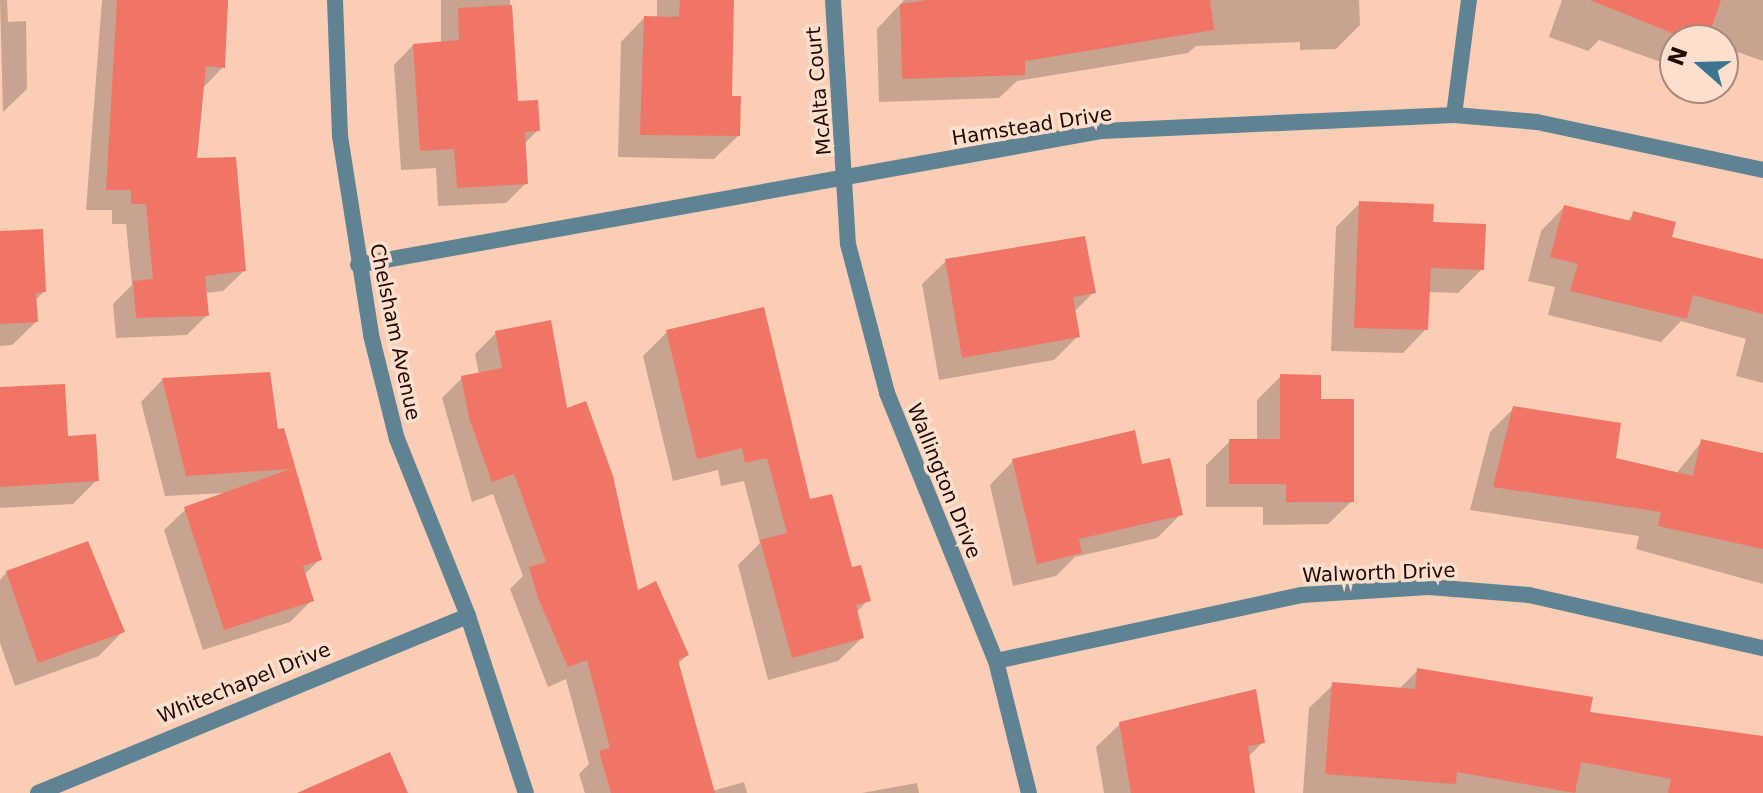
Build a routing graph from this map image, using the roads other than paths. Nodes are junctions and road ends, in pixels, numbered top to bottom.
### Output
1 (335, 0) edge
2 (833, 0) edge
3 (1469, 0) edge
4 (1454, 115) junction
5 (1763, 170) edge
6 (846, 178) junction
7 (358, 265) junction
8 (468, 616) junction
9 (1763, 648) edge
10 (996, 661) junction
11 (38, 793) edge
12 (526, 793) edge
13 (1029, 793) edge

1 - 7 street, Chelsham Avenue
2 - 6 street, McAlta Court
3 - 4 street
4 - 5 street, Hamstead Drive
4 - 6 street, Hamstead Drive
6 - 7 street, Hamstead Drive
6 - 10 street, Wallington Drive
7 - 8 street, Chelsham Avenue
8 - 11 street, Whitechapel Drive
8 - 12 street, Chelsham Avenue
9 - 10 street, Walworth Drive
10 - 13 street, Wallington Drive

